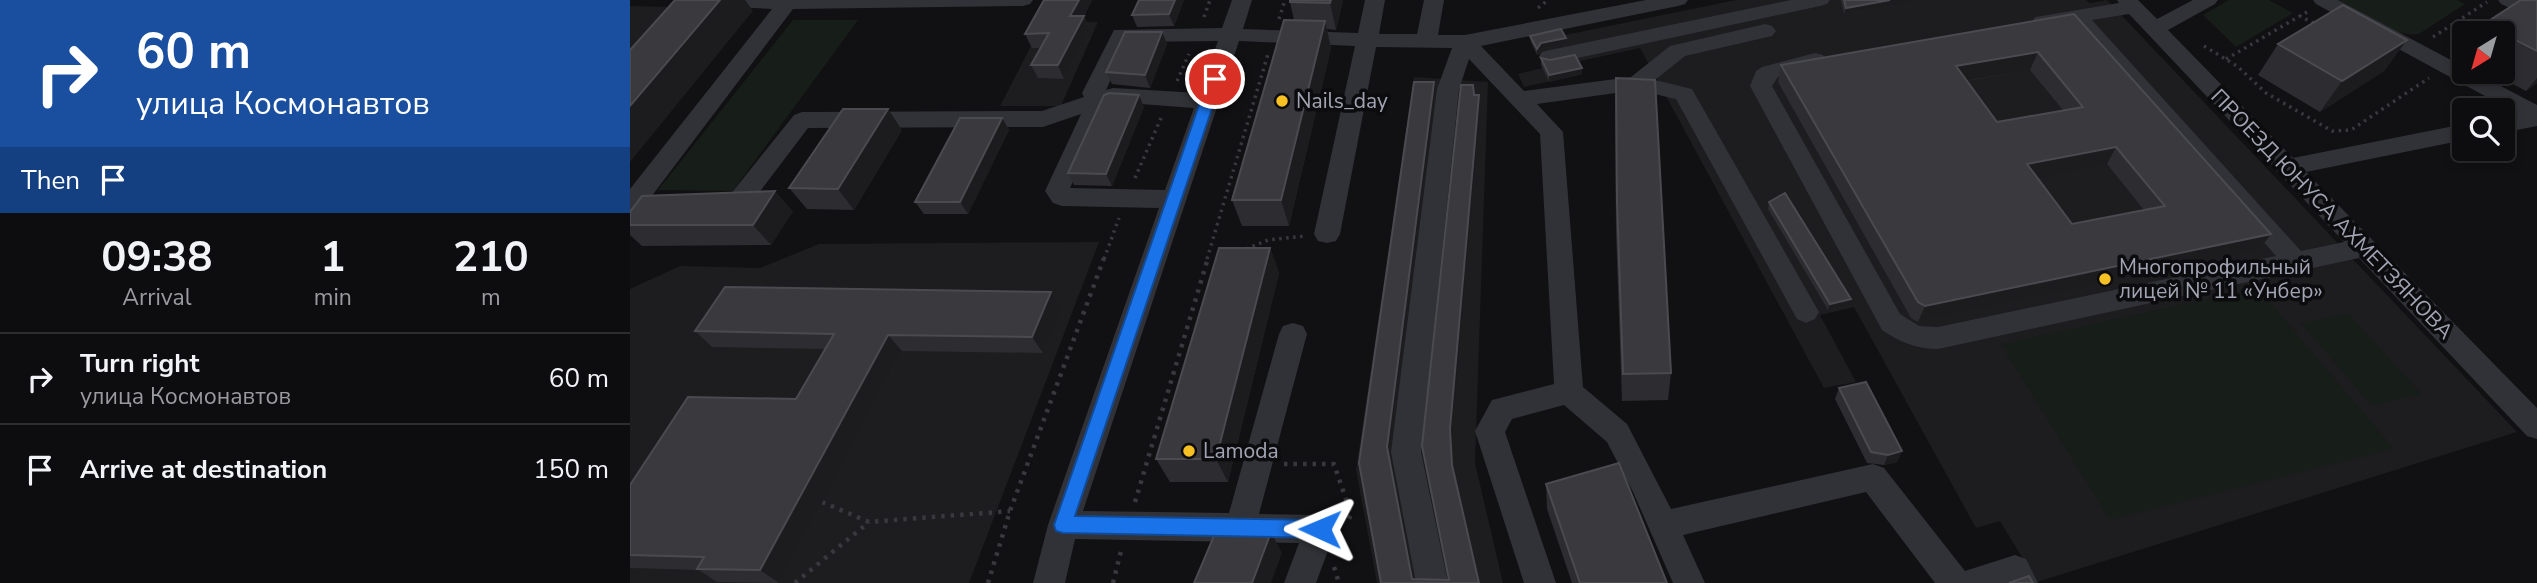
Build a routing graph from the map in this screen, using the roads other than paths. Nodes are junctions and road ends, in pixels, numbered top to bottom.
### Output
1 (712, 0) edge
2 (1023, 0) edge
3 (1242, 0) edge
4 (1375, 0) edge
5 (1434, 0) edge
6 (1678, 0) edge
7 (1820, 0) edge
8 (2208, 0) edge
9 (2323, 0) edge
10 (2508, 0) edge
11 (787, 3) junction
12 (2130, 3) edge
13 (2537, 14) edge
14 (2077, 16) junction
15 (2022, 26) edge
16 (2155, 29) junction
17 (1765, 31) dead end
18 (1230, 34) junction
19 (1366, 40) junction
20 (1427, 40) junction
21 (1465, 42) junction
22 (1550, 57) edge
23 (1830, 58) edge
24 (1637, 83) junction
25 (1518, 99) junction
26 (1099, 100) junction
27 (1207, 101) junction
28 (2537, 116) edge
29 (2515, 122) edge
30 (2452, 134) edge
31 (2288, 167) junction
32 (1174, 199) junction
33 (631, 206) edge
34 (1327, 234) road end
35 (2364, 247) junction
36 (2296, 262) junction
37 (1806, 312) dead end
38 (1293, 334) dead end
39 (1569, 392) junction
40 (2537, 427) edge
41 (1063, 525) junction
42 (1664, 526) junction
43 (1240, 528) junction
44 (1049, 583) edge
45 (1300, 583) edge
46 (1432, 583) edge
47 (1540, 583) edge
48 (1689, 583) edge
49 (1954, 583) edge
50 (1974, 583) edge
51 (2022, 583) edge

1 - 11 street
2 - 11 street
3 - 18 street
4 - 19 street
5 - 20 street
6 - 21 street
7 - 22 street
8 - 16 street
9 - 28 street
10 - 13 street
11 - 33 street
12 - 14 street
12 - 16 street, ПРОЕЗД ЮНУСА АХМЕТЗЯНОВА
14 - 15 street
14 - 36 street
16 - 31 street, ПРОЕЗД ЮНУСА АХМЕТЗЯНОВА
17 - 24 street
18 - 19 lane
18 - 26 street
18 - 27 street
19 - 20 lane
19 - 34 street
20 - 21 street
21 - 25 street
21 - 46 street
23 - 36 street
24 - 25 street
24 - 37 street
25 - 39 street
26 - 27 street
26 - 32 street
26 - 33 street
27 - 32 street
28 - 29 street
30 - 31 street
31 - 35 street, ПРОЕЗД ЮНУСА АХМЕТЗЯНОВА
32 - 41 street
35 - 36 street
35 - 40 street, ПРОЕЗД ЮНУСА АХМЕТЗЯНОВА
38 - 43 lane
39 - 42 street
39 - 47 street
41 - 43 street
41 - 44 street
42 - 48 street
42 - 49 street
43 - 45 street
50 - 51 street

